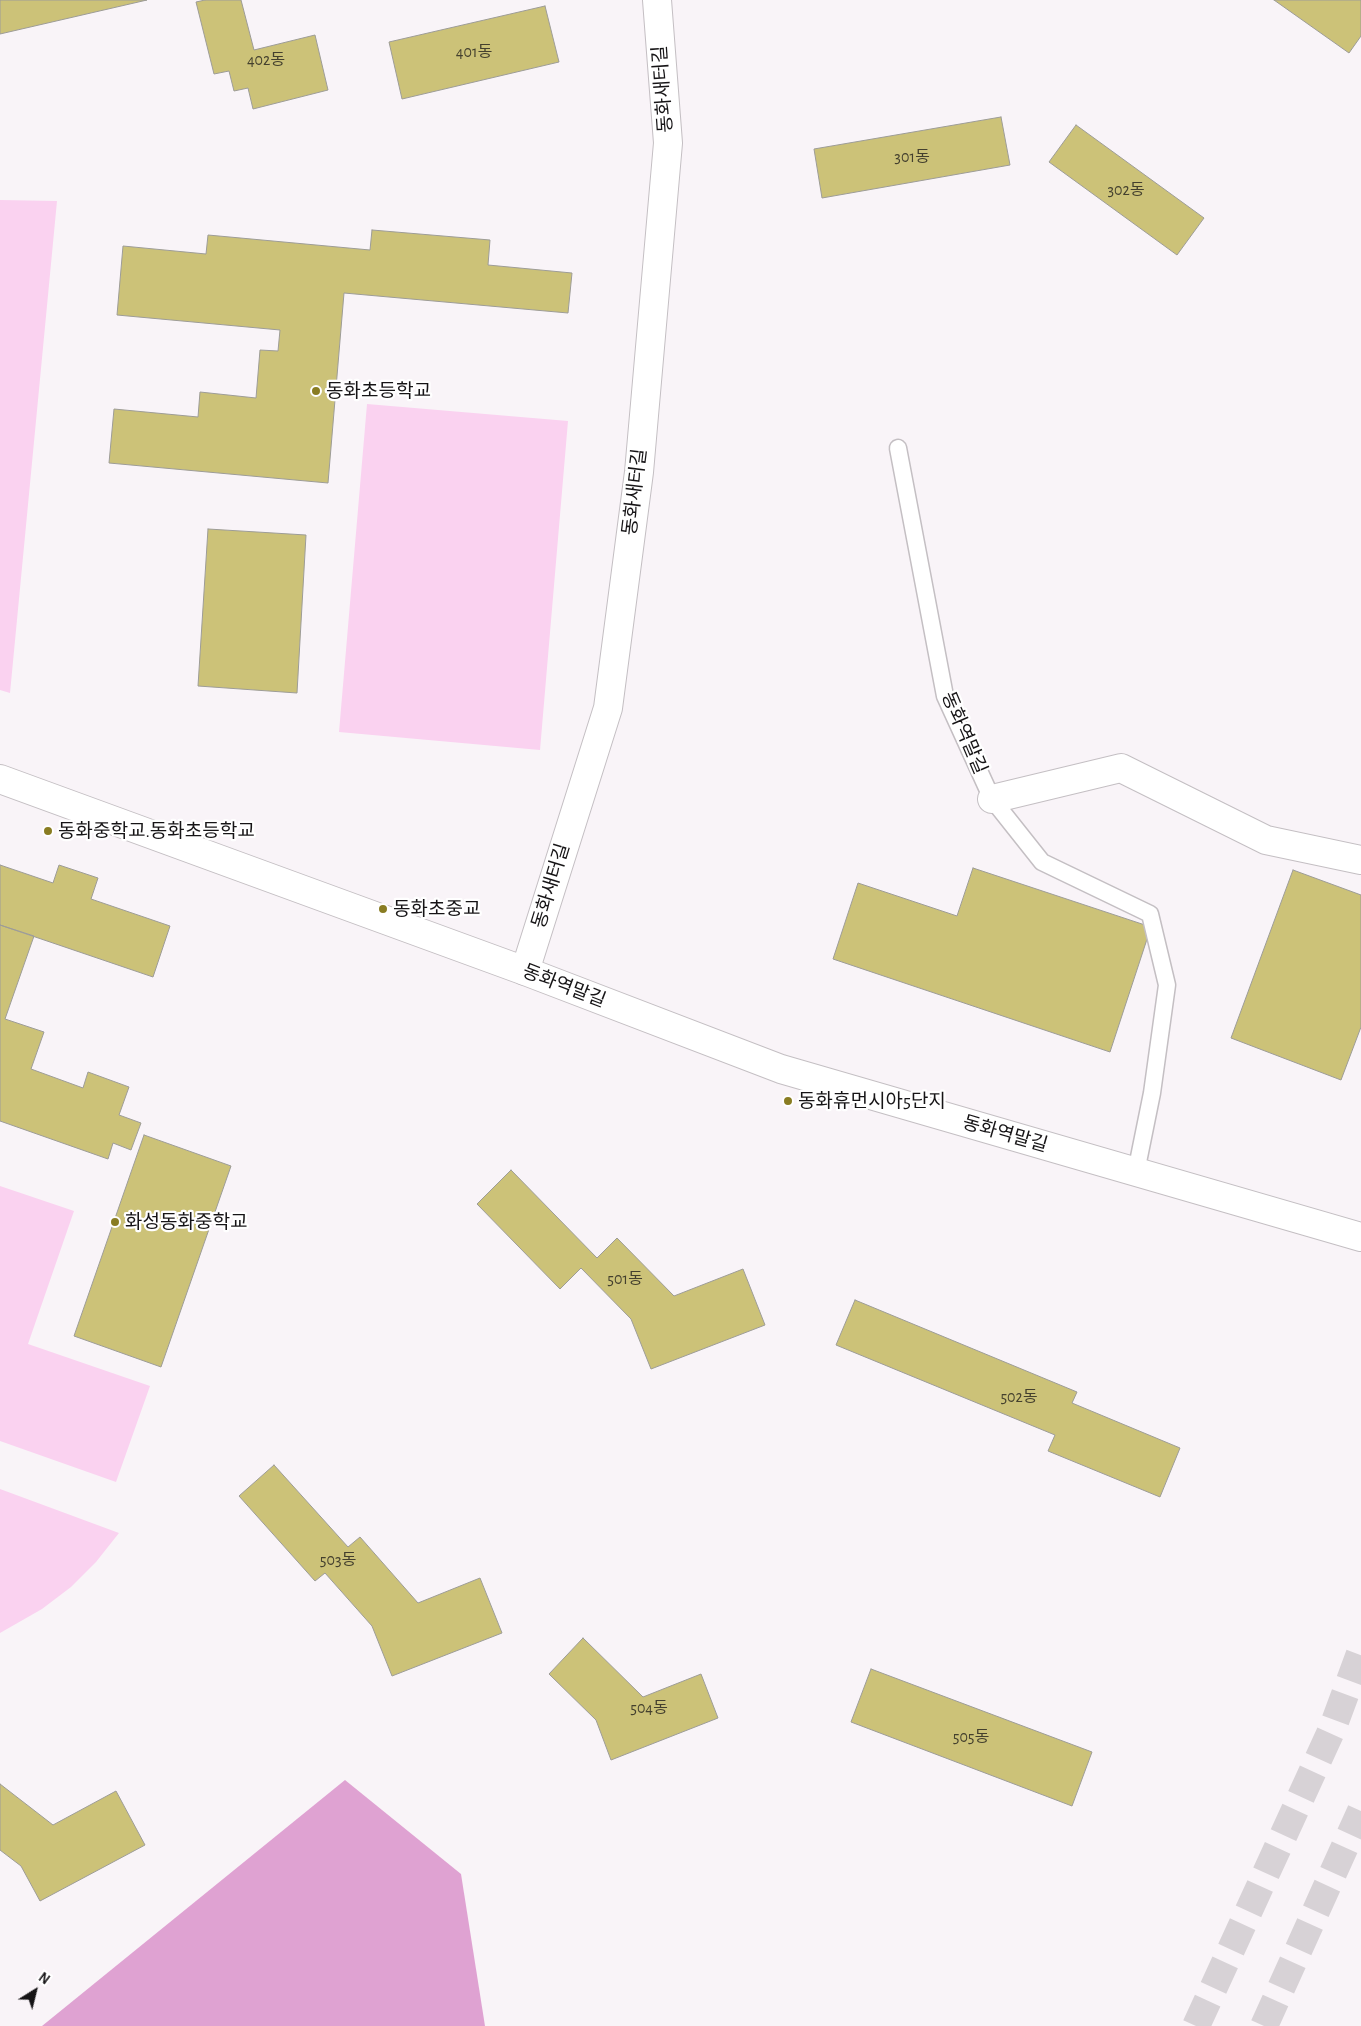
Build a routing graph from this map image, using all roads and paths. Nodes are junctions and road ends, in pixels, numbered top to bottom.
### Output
1 (657, 0) edge
2 (898, 448) dead end
3 (0, 779) edge
4 (992, 799) junction
5 (1361, 860) edge
6 (525, 971) junction
7 (1136, 1172) junction
8 (1361, 1237) edge

1 - 6 street, 동화새터길
2 - 4 lane, 동화역말길
3 - 6 street, 동화역말길
4 - 5 street
4 - 7 lane, 동화역말길
6 - 7 street, 동화역말길
7 - 8 street, 동화역말길

